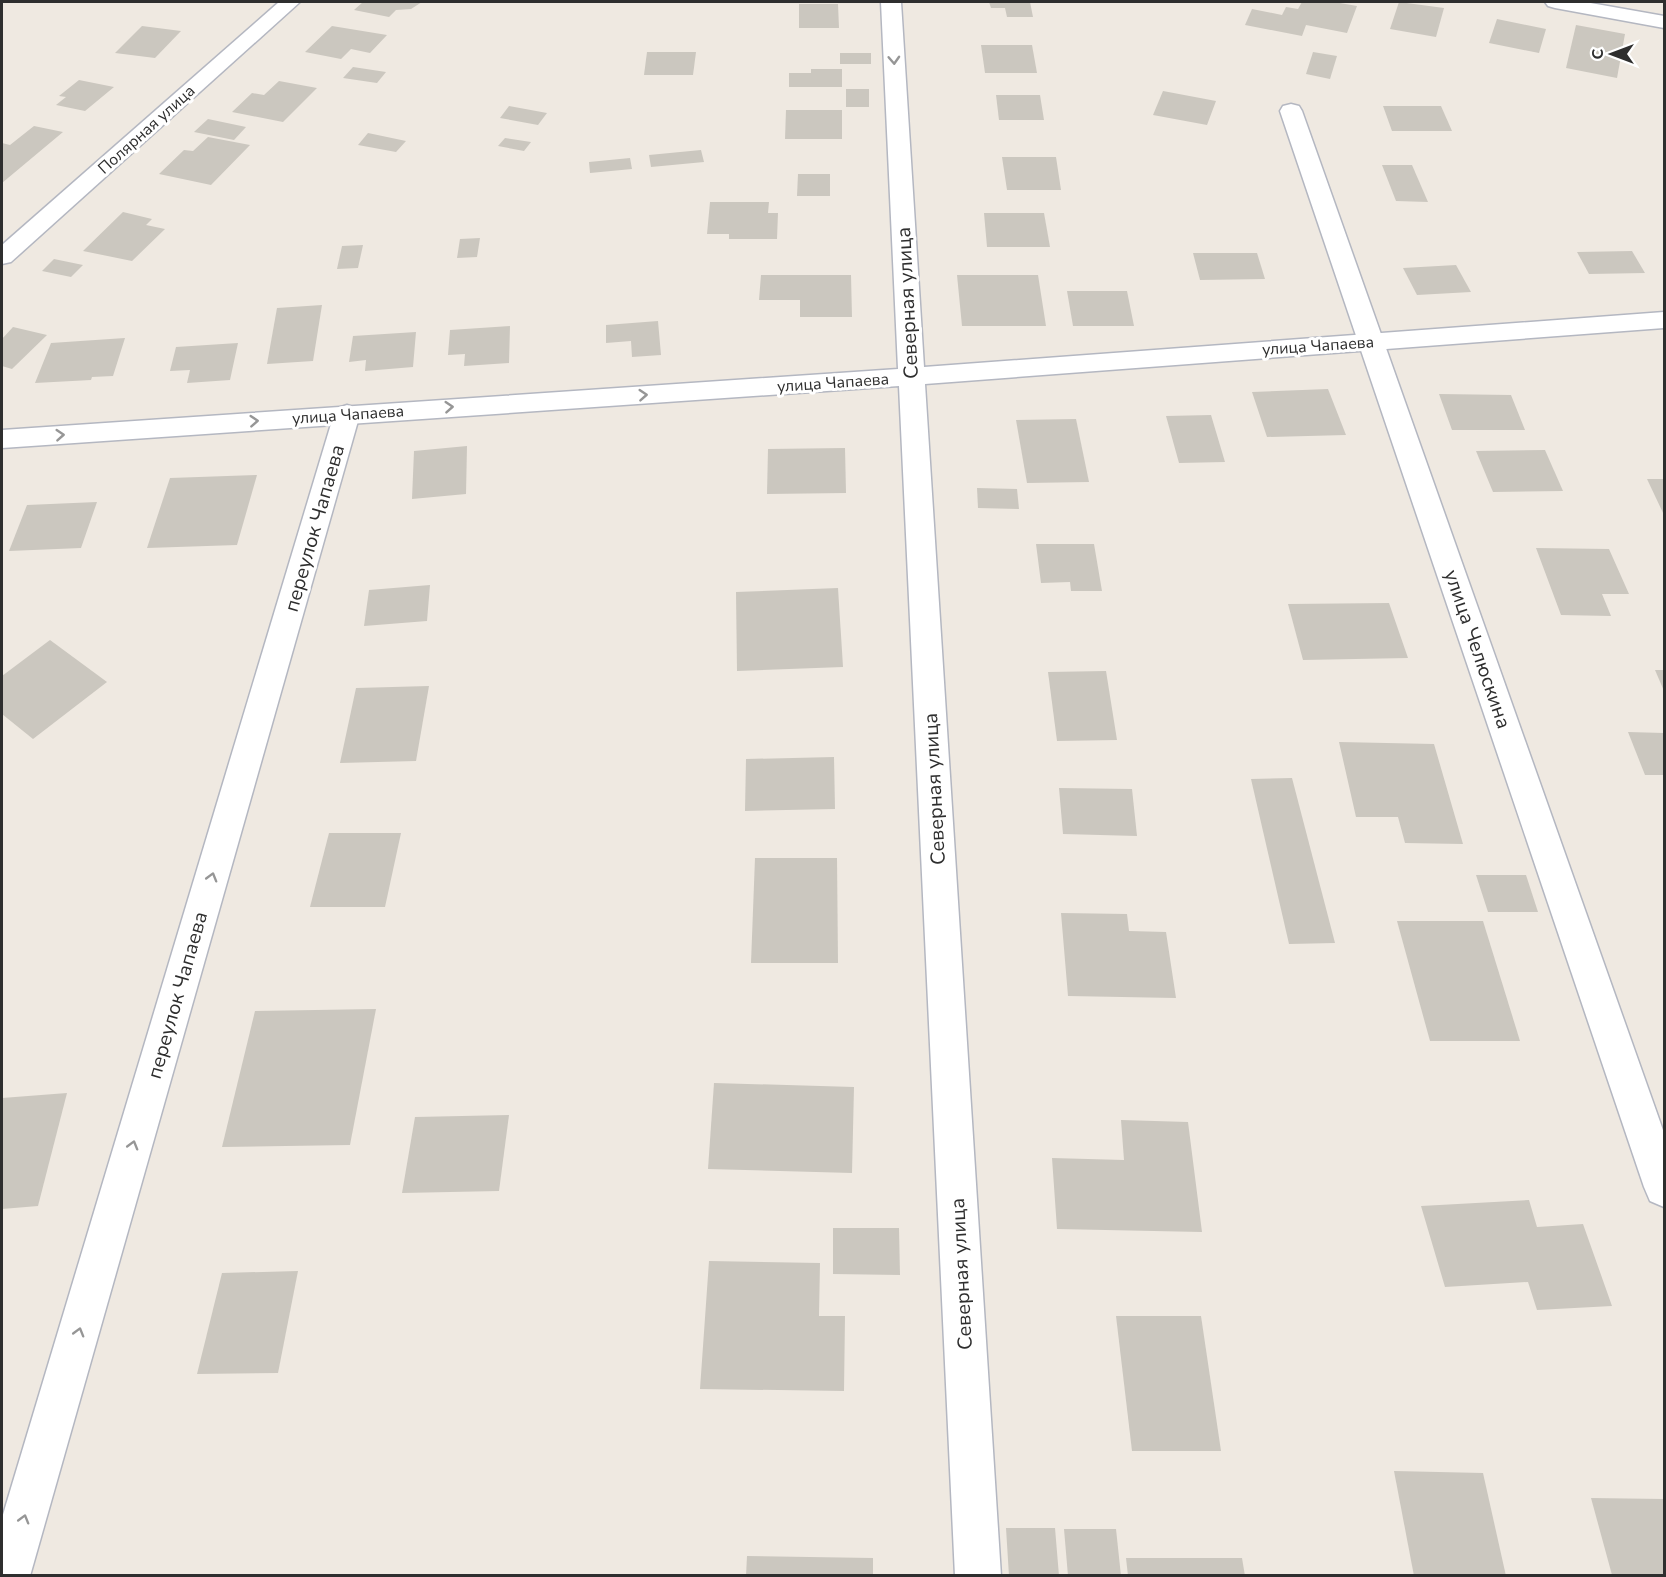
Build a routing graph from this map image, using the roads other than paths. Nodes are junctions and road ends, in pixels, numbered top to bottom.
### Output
1 (290, 2) edge
2 (891, 2) edge
3 (1555, 2) edge
4 (1665, 22) edge
5 (1291, 111) dead end
6 (2, 256) edge
7 (1665, 320) edge
8 (1371, 340) junction
9 (911, 377) junction
10 (347, 414) junction
11 (2, 439) edge
12 (1665, 1187) edge
13 (7, 1575) edge
14 (978, 1575) edge

1 - 6 street, Полярная улица
2 -> 9 street, Северная улица
3 - 4 street
5 - 8 street, улица Челюскина
7 - 8 street, улица Чапаева
8 - 9 street, улица Чапаева
8 - 12 street, улица Челюскина
10 -> 9 street, улица Чапаева
9 - 14 street, Северная улица
11 -> 10 street, улица Чапаева
13 -> 10 street, переулок Чапаева

